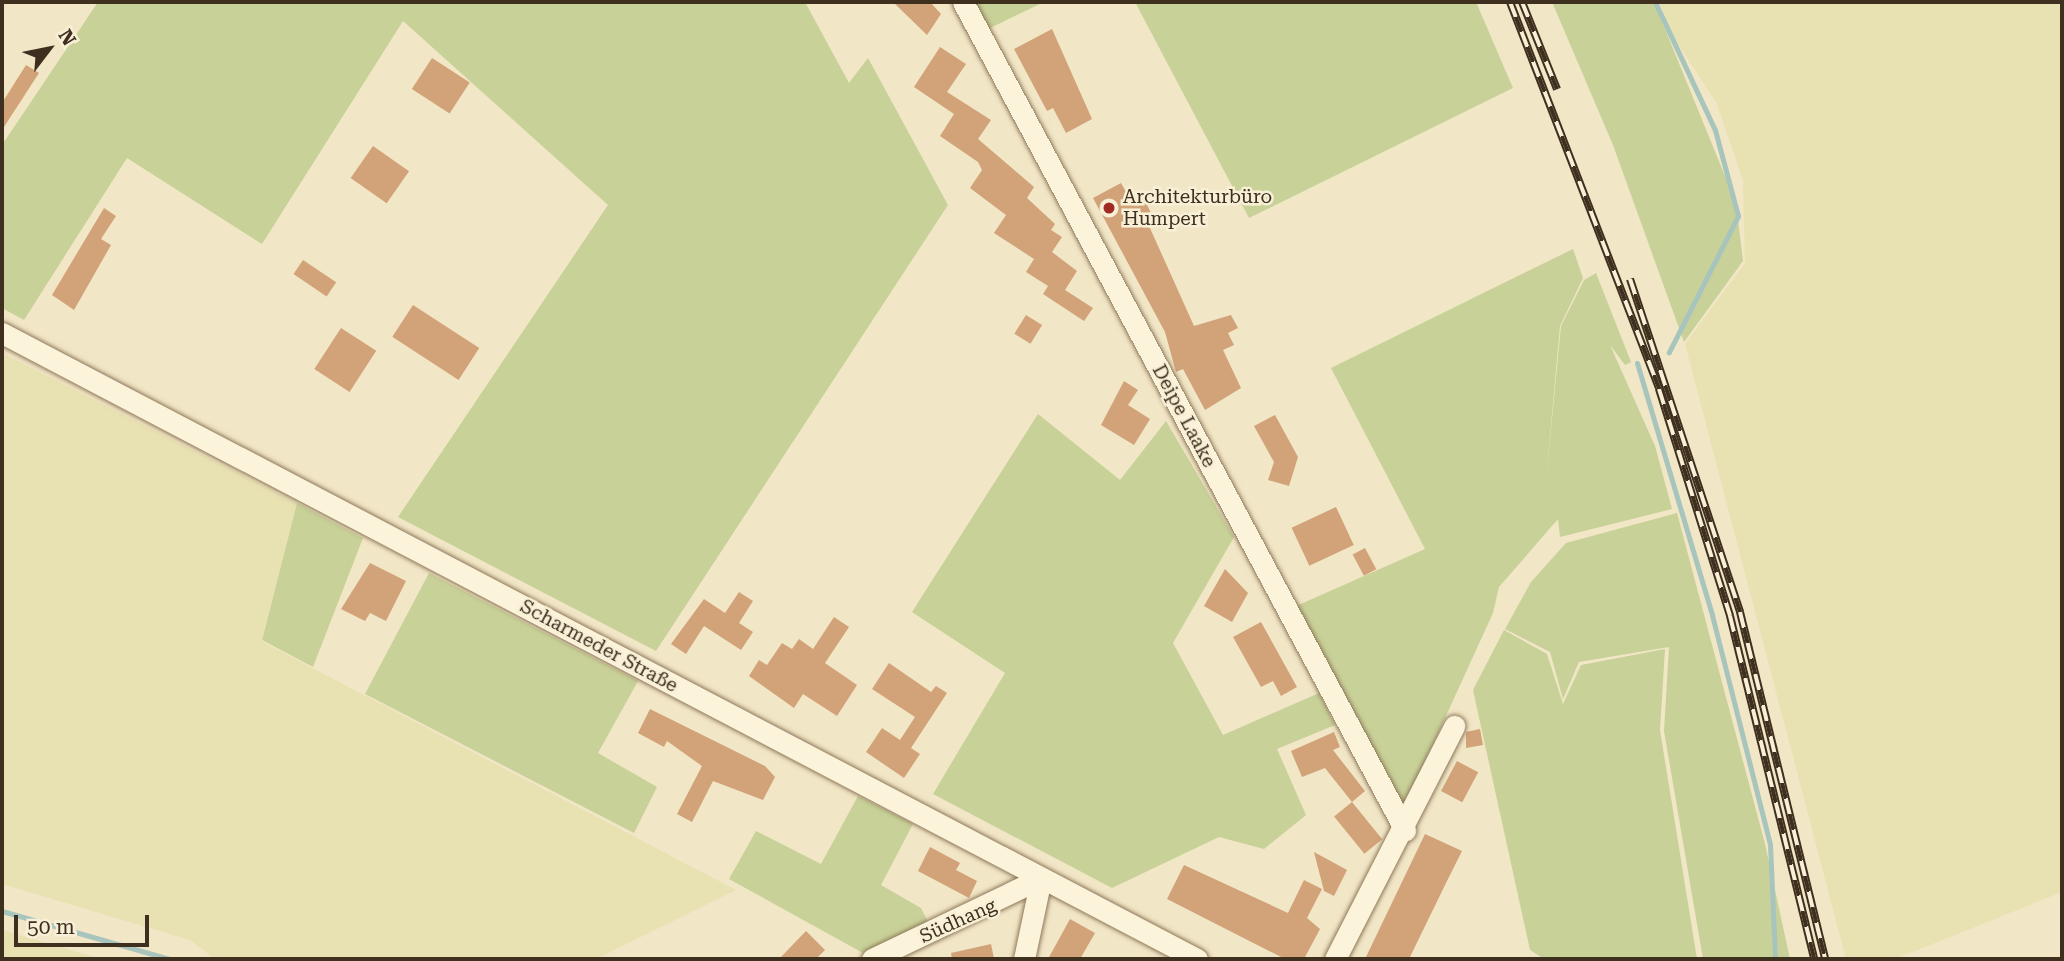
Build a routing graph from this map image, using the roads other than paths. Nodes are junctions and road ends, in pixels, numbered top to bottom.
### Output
1 (963, 2) edge
2 (2, 333) edge
3 (1454, 726) dead end
4 (1405, 830) junction
5 (1041, 878) junction
6 (872, 959) edge
7 (1024, 959) edge
8 (1196, 959) edge
9 (1335, 959) edge

1 - 4 street, Deipe Laake
2 - 5 street, Scharmeder Straße
3 - 4 street
4 - 9 street
5 - 6 street, Südhang
5 - 7 street
5 - 8 street, Scharmeder Straße

